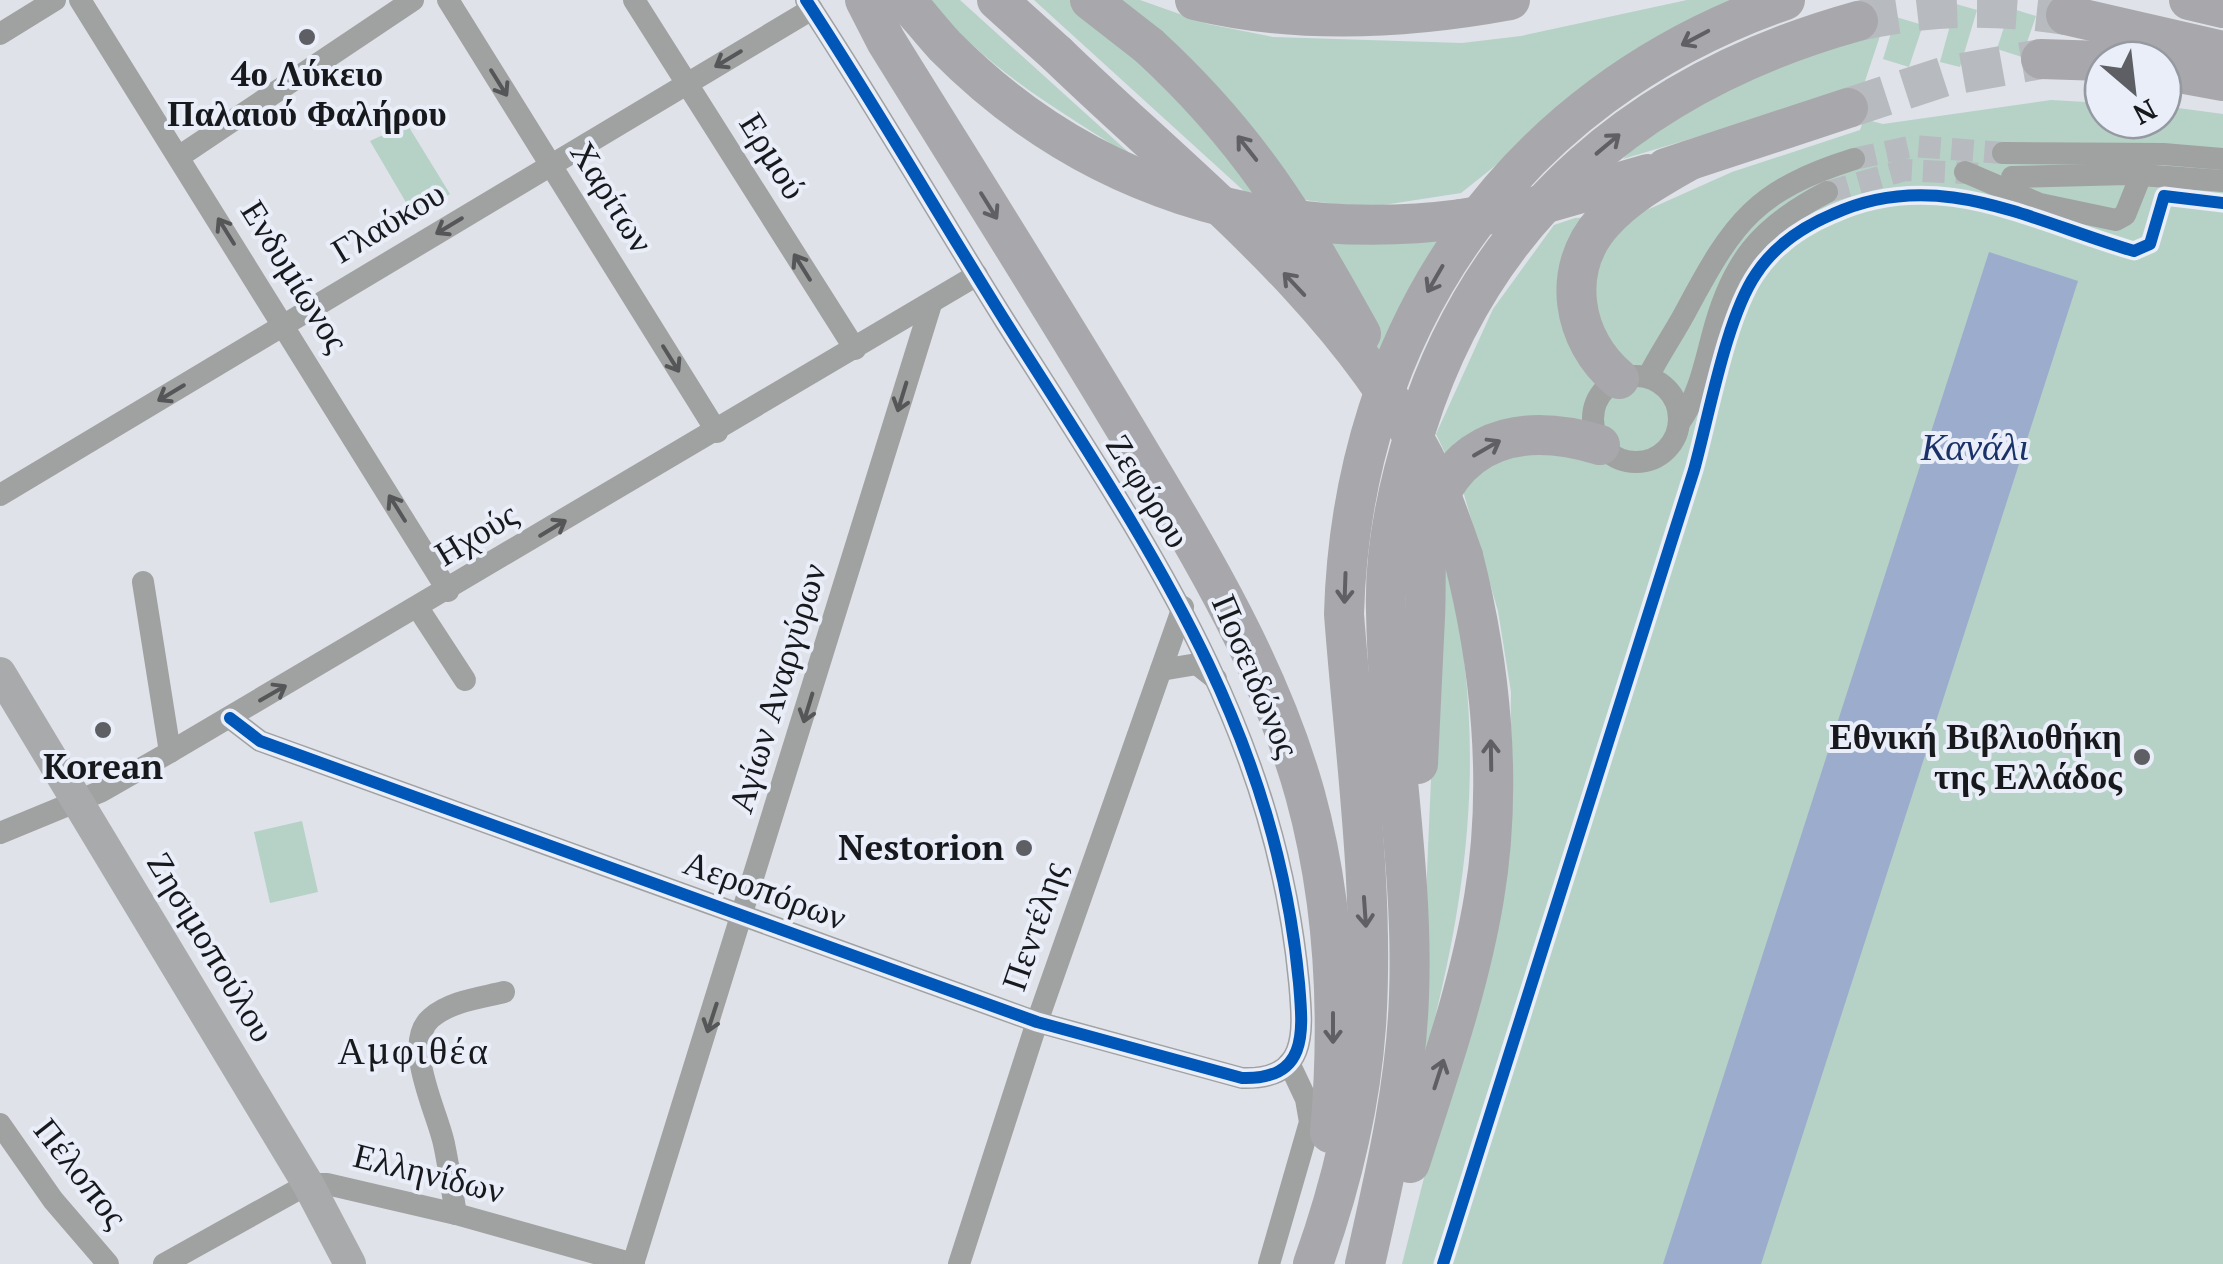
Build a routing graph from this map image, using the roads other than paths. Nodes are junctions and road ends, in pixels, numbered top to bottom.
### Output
1 (55, 0) edge
2 (80, 0) edge
3 (413, 0) edge
4 (448, 0) edge
5 (634, 0) edge
6 (854, 0) edge
7 (866, 0) edge
8 (997, 0) edge
9 (1090, 0) edge
10 (1195, 0) edge
11 (1510, 0) edge
12 (1785, 0) edge
13 (2189, 0) edge
14 (906, 1) edge
15 (809, 5) edge
16 (2223, 8) edge
17 (2066, 15) tunnel mouth
18 (1858, 21) tunnel mouth
19 (0, 34) edge
20 (886, 41) junction
21 (2041, 60) tunnel mouth
22 (2083, 61) edge
23 (2183, 71) edge
24 (2220, 74) edge
25 (686, 84) junction
26 (1848, 108) tunnel mouth
27 (2003, 154) tunnel mouth
28 (180, 156) junction
29 (1854, 159) tunnel mouth
30 (2223, 159) edge
31 (1690, 160) junction
32 (551, 166) junction
33 (1965, 172) tunnel mouth
34 (2141, 175) junction
35 (2012, 178) tunnel mouth
36 (2223, 180) edge
37 (1827, 192) tunnel mouth
38 (977, 275) junction
39 (931, 304) junction
40 (284, 325) junction
41 (855, 349) junction
42 (1634, 378) junction
43 (1680, 423) junction
44 (716, 432) junction
45 (1600, 444) junction
46 (1433, 476) junction
47 (0, 495) edge
48 (143, 582) dead end
49 (448, 591) junction
50 (1183, 607) junction
51 (418, 608) junction
52 (1161, 670) junction
53 (0, 673) edge
54 (1216, 679) junction
55 (465, 680) dead end
56 (230, 718) junction
57 (170, 752) junction
58 (78, 802) junction
59 (0, 833) edge
60 (745, 914) junction
61 (1408, 943) junction
62 (504, 992) dead end
63 (1037, 1022) junction
64 (1289, 1063) junction
65 (0, 1124) edge
66 (308, 1184) junction
67 (456, 1214) junction
68 (108, 1264) edge
69 (164, 1264) edge
70 (350, 1264) edge
71 (633, 1264) edge
72 (959, 1264) edge
73 (1269, 1264) edge
74 (1310, 1264) edge
75 (1368, 1264) edge

1 - 19 street
2 - 28 street, Ενδυμίωνος
3 - 28 street
4 -> 32 street, Χαρίτων
5 - 25 street, Ερμού
6 - 20 highway
7 - 20 highway, Ποσειδώνος
46 -> 8 highway, bridge
46 -> 9 highway, bridge
10 - 11 highway
12 -> 74 highway
13 - 16 highway
14 - 31 highway, bridge
15 -> 25 street, Γλαύκου
15 - 38 street, Ζεφύρου
17 - 24 highway
61 -> 18 highway
20 -> 74 highway, Ποσειδώνος
21 - 22 highway
23 - 24 highway
25 - 32 street, Γλαύκου
41 -> 25 street, Ερμού
26 - 31 highway
27 - 30 street
40 -> 28 street, Ενδυμίωνος
29 - 42 street
31 - 42 highway
32 -> 40 street, Γλαύκου
32 -> 44 street, Χαρίτων
33 - 34 street
34 - 35 street
34 - 36 street
37 - 43 street
38 - 39 street, Ηχούς
38 - 50 street, Ζεφύρου
39 - 41 street, Ηχούς
39 -> 60 street, Αγίων Αναργύρων
40 -> 47 street, Γλαύκου
49 -> 40 street, Ενδυμίωνος
41 - 44 street, Ηχούς
42 - 43 street
42 - 45 street
43 - 45 street
49 -> 44 street, Ηχούς
61 -> 45 highway
75 -> 46 highway, bridge
48 - 57 street
49 - 51 street, Ηχούς
50 - 52 street, Πεντέλης
50 - 54 street, Ζεφύρου
51 - 55 street
56 -> 51 street, Ηχούς
52 - 54 street
52 - 63 street, Πεντέλης
53 - 58 street, Ζησιμοπούλου
54 - 64 street, Ζεφύρου
56 - 57 street, Ηχούς
56 - 60 street, Αεροπόρων
57 - 58 street, Ηχούς
58 - 59 street, Ηχούς
58 - 66 street, Ζησιμοπούλου
60 - 63 street, Αεροπόρων
60 -> 71 street, Αγίων Αναργύρων
61 - 75 highway
62 - 67 street
63 - 64 street, Αεροπόρων
63 - 72 street, Πεντέλης
64 - 73 street
65 - 68 street, Πέλοπος
66 - 67 street, Ελληνίδων
66 - 69 street, Ελληνίδων
66 - 70 street, Ζησιμοπούλου
67 - 71 street, Ελληνίδων

